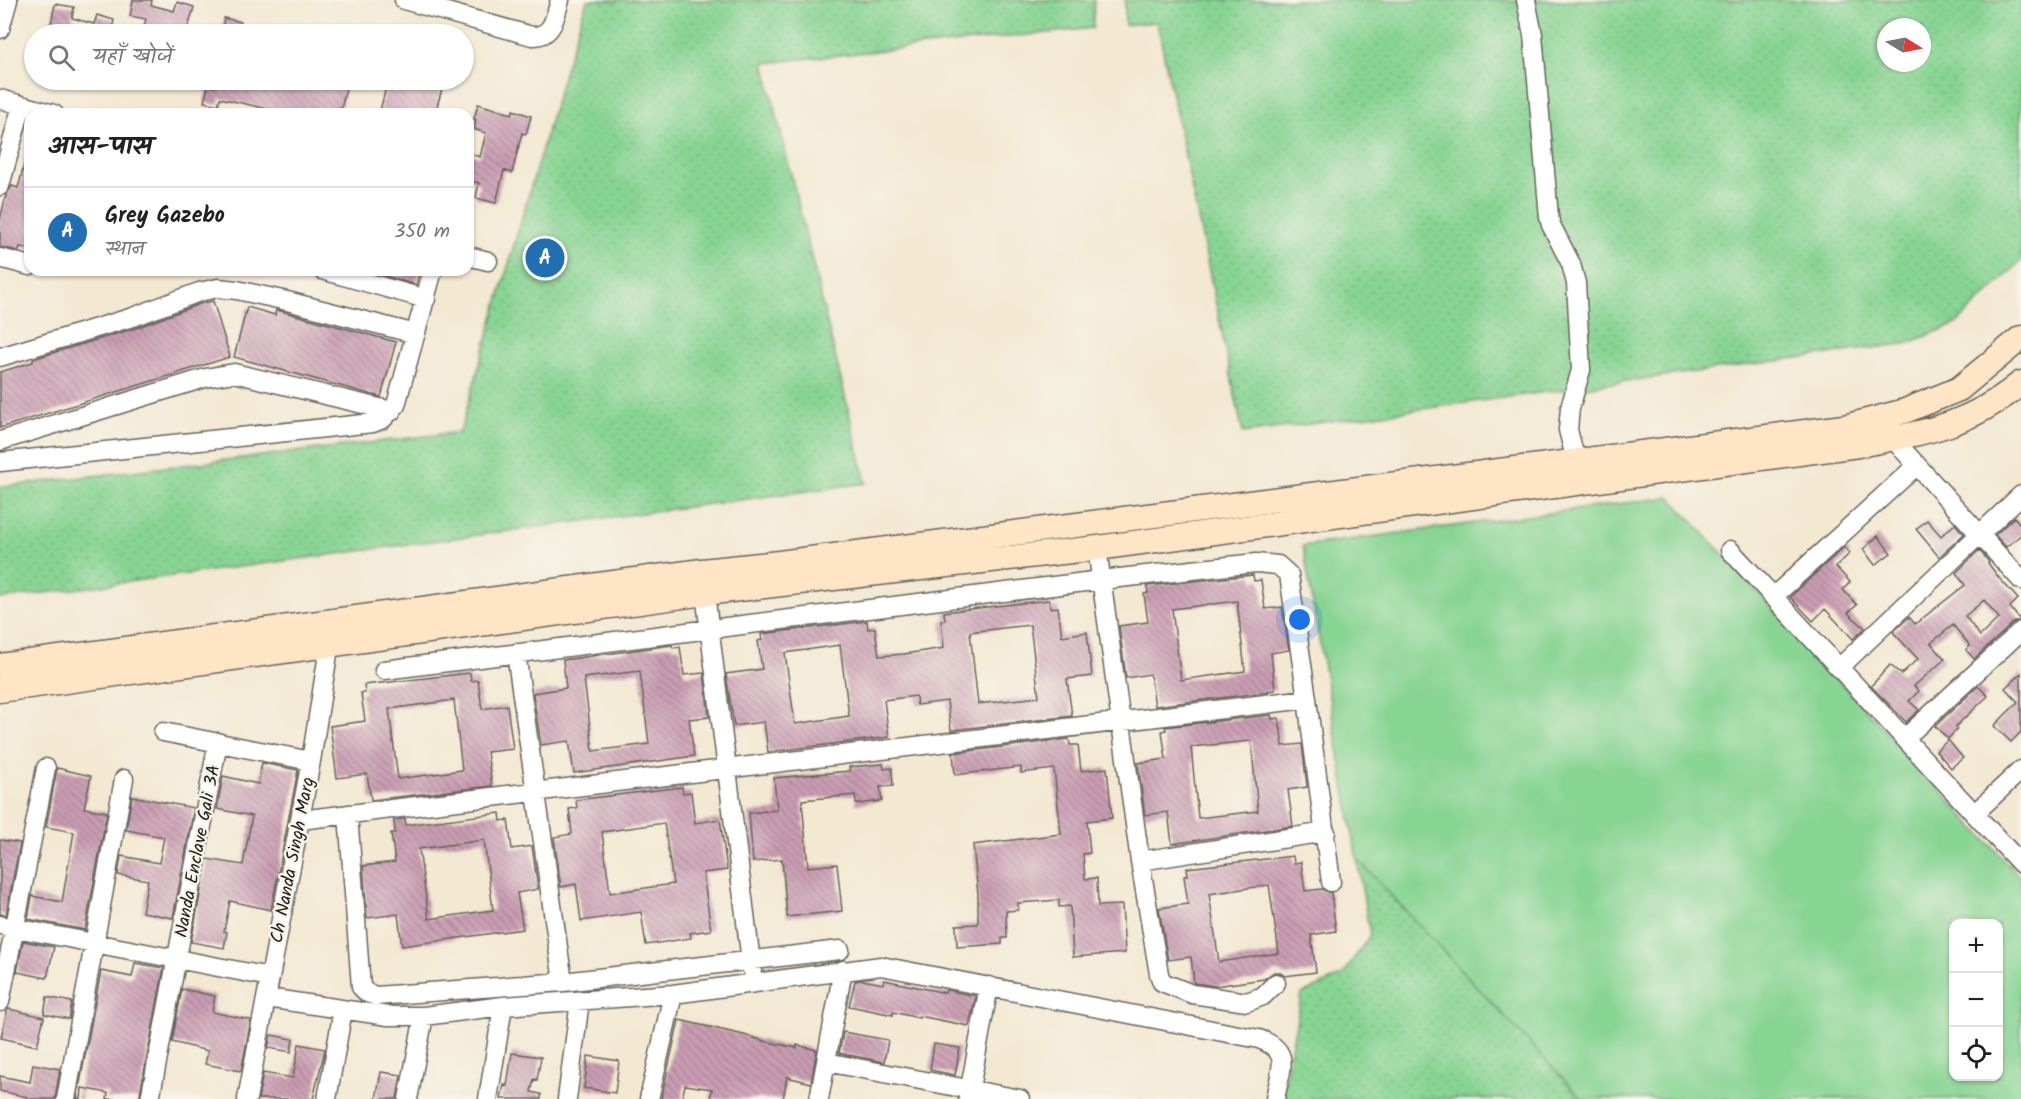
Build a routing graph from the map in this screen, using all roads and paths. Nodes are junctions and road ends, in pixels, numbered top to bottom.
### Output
1 (8, 0) edge
2 (404, 0) edge
3 (560, 0) edge
4 (1526, 0) edge
5 (0, 29) edge
6 (0, 99) edge
7 (22, 105) junction
8 (33, 108) edge
9 (0, 186) edge
10 (0, 258) edge
11 (474, 258) edge
12 (488, 261) dead end
13 (24, 264) edge
14 (344, 276) edge
15 (432, 276) edge
16 (426, 299) junction
17 (416, 334) junction
18 (2021, 338) edge
19 (0, 357) edge
20 (2021, 383) edge
21 (392, 411) junction
22 (1875, 419) junction
23 (1892, 439) junction
24 (0, 441) edge
25 (1576, 461) junction
26 (0, 462) edge
27 (1916, 465) junction
28 (2021, 495) edge
29 (1980, 534) junction
30 (1097, 548) junction
31 (1730, 550) dead end
32 (781, 574) junction
33 (1101, 580) junction
34 (2021, 580) edge
35 (705, 593) junction
36 (1773, 597) junction
37 (710, 629) junction
38 (2021, 631) edge
39 (331, 633) junction
40 (516, 653) junction
41 (0, 666) edge
42 (1839, 668) junction
43 (384, 670) dead end
44 (0, 690) edge
45 (1307, 699) junction
46 (1121, 721) junction
47 (163, 732) dead end
48 (1905, 738) junction
49 (218, 742) junction
50 (311, 761) junction
51 (46, 768) dead end
52 (727, 769) junction
53 (2021, 770) edge
54 (124, 779) dead end
55 (537, 792) junction
56 (348, 814) junction
57 (1974, 814) junction
58 (300, 820) junction
59 (1326, 832) junction
60 (1140, 861) junction
61 (2021, 864) edge
62 (1331, 882) dead end
63 (7, 927) edge
64 (94, 943) junction
65 (840, 950) dead end
66 (177, 959) junction
67 (751, 959) junction
68 (843, 970) junction
69 (270, 977) junction
70 (563, 982) junction
71 (1276, 983) dead end
72 (754, 984) junction
73 (989, 986) junction
74 (673, 994) junction
75 (267, 998) junction
76 (580, 1001) junction
77 (0, 1002) edge
78 (503, 1006) junction
79 (343, 1010) junction
80 (424, 1016) junction
81 (826, 1062) junction
82 (969, 1094) edge
83 (66, 1099) edge
84 (150, 1099) edge
85 (247, 1099) edge
86 (327, 1099) edge
87 (408, 1099) edge
88 (488, 1099) edge
89 (567, 1099) edge
90 (649, 1099) edge
91 (819, 1099) edge
92 (1020, 1099) edge
93 (1275, 1099) edge

1 - 5 street
2 - 3 street
4 - 25 street
6 - 7 street
7 - 8 street
7 - 9 street
10 - 13 street
11 - 12 street
14 - 16 street
15 - 16 street
16 - 17 street
17 - 19 street
17 - 21 street
18 - 22 street
20 - 23 street
21 - 24 street
21 - 26 street
22 - 23 street
22 - 25 street
23 - 27 street
23 - 30 street
25 - 32 street
27 - 29 street
27 - 36 street
28 - 29 street
29 - 34 street
29 - 42 street
30 - 32 street
30 - 33 street
31 - 36 street
32 - 35 street
32 - 39 street
33 - 37 street
33 - 45 street
33 - 46 street
35 - 37 street
35 - 39 street
36 - 42 street
37 - 40 street
37 - 52 street
38 - 48 street
39 - 41 street
39 - 44 street
39 - 50 street, Ch Nanda Singh Marg
40 - 43 street
40 - 55 street
42 - 48 street
45 - 46 street
45 - 59 street
46 - 52 street
46 - 60 street
47 - 49 street
48 - 57 street
49 - 50 street
49 - 66 street, Nanda Enclave Gali 3A
50 - 58 street, Ch Nanda Singh Marg
51 - 63 street
52 - 55 street
52 - 67 street
53 - 57 street
54 - 64 street
55 - 56 street
55 - 70 street
56 - 58 street
56 - 70 street
57 - 61 street
58 - 69 street, Ch Nanda Singh Marg
59 - 60 street
59 - 62 street
60 - 71 street
63 - 64 street
63 - 77 street
64 - 66 street
64 - 83 street
65 - 67 street
66 - 69 street
66 - 84 street, Nanda Enclave Gali 3A
67 - 70 street
67 - 72 street
68 - 72 street
68 - 73 street
68 - 81 street
69 - 75 street, Ch Nanda Singh Marg
72 - 74 street
73 - 82 street
73 - 93 street
74 - 76 street
74 - 90 street
75 - 79 street
75 - 85 street, Ch Nanda Singh Marg
76 - 78 street
76 - 89 street
78 - 80 street
78 - 88 street
79 - 80 street
79 - 86 street
80 - 87 street
81 - 82 street
81 - 91 street
82 - 92 street

